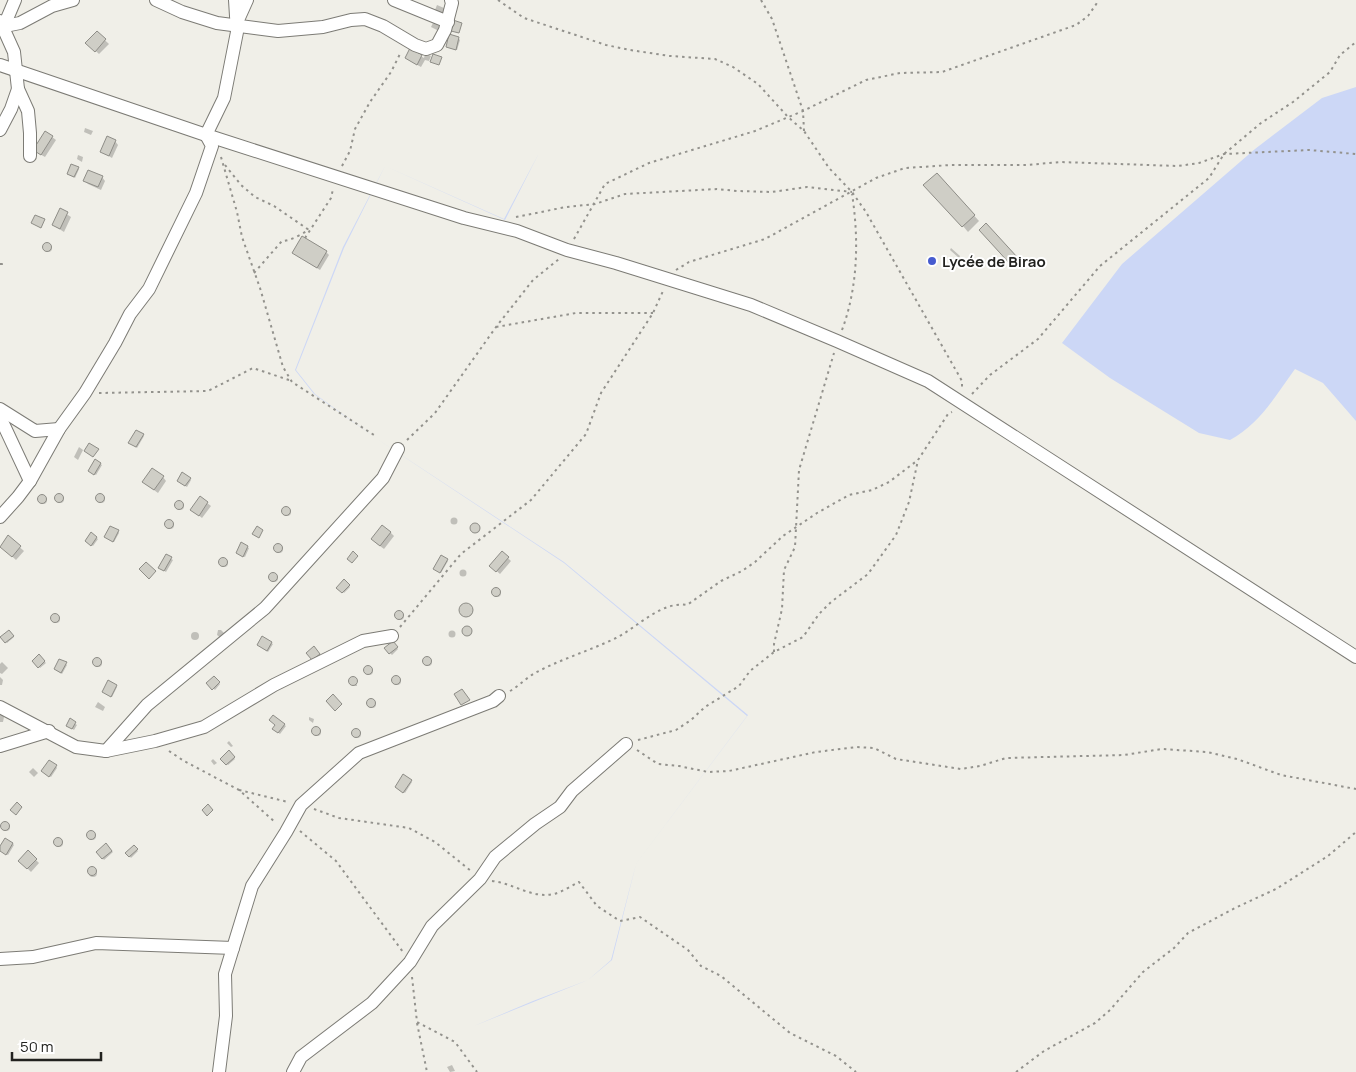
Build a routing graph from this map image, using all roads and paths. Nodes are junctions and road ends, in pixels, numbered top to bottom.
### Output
1 (15, 0) edge
2 (73, 0) edge
3 (156, 0) edge
4 (235, 0) edge
5 (247, 0) edge
6 (394, 0) edge
7 (451, 0) edge
8 (498, 0) edge
9 (761, 0) edge
10 (1099, 0) edge
11 (448, 22) junction
12 (237, 24) junction
13 (1, 25) edge
14 (406, 40) junction
15 (1356, 42) edge
16 (0, 65) edge
17 (16, 70) junction
18 (18, 89) junction
19 (803, 111) junction
20 (788, 117) junction
21 (0, 130) edge
22 (804, 131) junction
23 (211, 136) junction
24 (1224, 154) junction
25 (1356, 154) edge
26 (30, 156) dead end
27 (223, 161) junction
28 (338, 177) junction
29 (852, 192) junction
30 (595, 204) junction
31 (516, 217) dead end
32 (309, 230) junction
33 (305, 238) dead end
34 (567, 250) junction
35 (0, 264) edge
36 (0, 268) edge
37 (254, 273) junction
38 (668, 280) junction
39 (653, 313) junction
40 (496, 327) junction
41 (837, 341) junction
42 (292, 382) junction
43 (84, 393) junction
44 (962, 404) junction
45 (0, 409) edge
46 (0, 417) edge
47 (59, 429) junction
48 (374, 435) dead end
49 (398, 449) joint
50 (918, 460) junction
51 (30, 480) junction
52 (0, 516) edge
53 (796, 529) junction
54 (392, 636) joint
55 (774, 652) junction
56 (1356, 657) edge
57 (499, 696) joint
58 (0, 707) edge
59 (49, 731) junction
60 (155, 741) junction
61 (626, 744) junction
62 (0, 746) edge
63 (106, 750) junction
64 (1356, 789) edge
65 (239, 790) junction
66 (301, 805) junction
67 (286, 832) junction
68 (1356, 832) edge
69 (480, 879) junction
70 (233, 948) junction
71 (0, 959) edge
72 (410, 962) junction
73 (417, 1022) junction
74 (219, 1072) edge
75 (293, 1072) edge
76 (427, 1072) edge
77 (477, 1072) edge
78 (856, 1072) edge
79 (1016, 1072) edge

1 - 13 street
2 - 13 street
3 - 12 street
4 - 12 street
5 - 12 street
6 - 11 street
7 - 11 street
8 - 20 path
9 - 19 path
10 - 19 path
11 - 14 street
12 - 14 street
12 - 23 street
13 - 17 street
14 - 28 path
15 - 24 path
16 - 17 street
17 - 18 street
17 - 23 street
18 - 21 street
18 - 26 street
19 - 20 path
19 - 22 path
20 - 22 path
20 - 30 path
22 - 29 path
23 - 27 path
23 - 28 street
23 - 43 street
24 - 25 path
24 - 29 path
24 - 44 path
27 - 32 path
27 - 37 path
28 - 32 path
28 - 34 street
29 - 30 path
29 - 38 path
29 - 41 path
29 - 44 path
30 - 31 path
30 - 34 path
32 - 33 path
32 - 37 path
34 - 38 street
34 - 40 path
35 - 36 path
37 - 42 path
38 - 39 path
38 - 41 street
39 - 40 path
39 - 54 path
40 - 49 path
41 - 44 street
41 - 53 path
42 - 43 path
42 - 48 path
43 - 47 street
44 - 50 path
44 - 56 street
45 - 47 street
46 - 51 street
47 - 51 street
49 - 63 street
50 - 53 path
50 - 55 path
51 - 52 street
53 - 55 path
53 - 57 path
54 - 60 street
55 - 61 path
57 - 66 street
58 - 59 street
59 - 62 street
59 - 63 street
60 - 63 street
60 - 65 path
61 - 64 path
61 - 69 street
65 - 66 path
65 - 67 path
66 - 67 street
66 - 69 path
67 - 70 street
67 - 72 path
68 - 79 path
69 - 72 street
69 - 78 path
70 - 71 street
70 - 74 street
72 - 73 path
72 - 75 street
73 - 76 path
73 - 77 path

